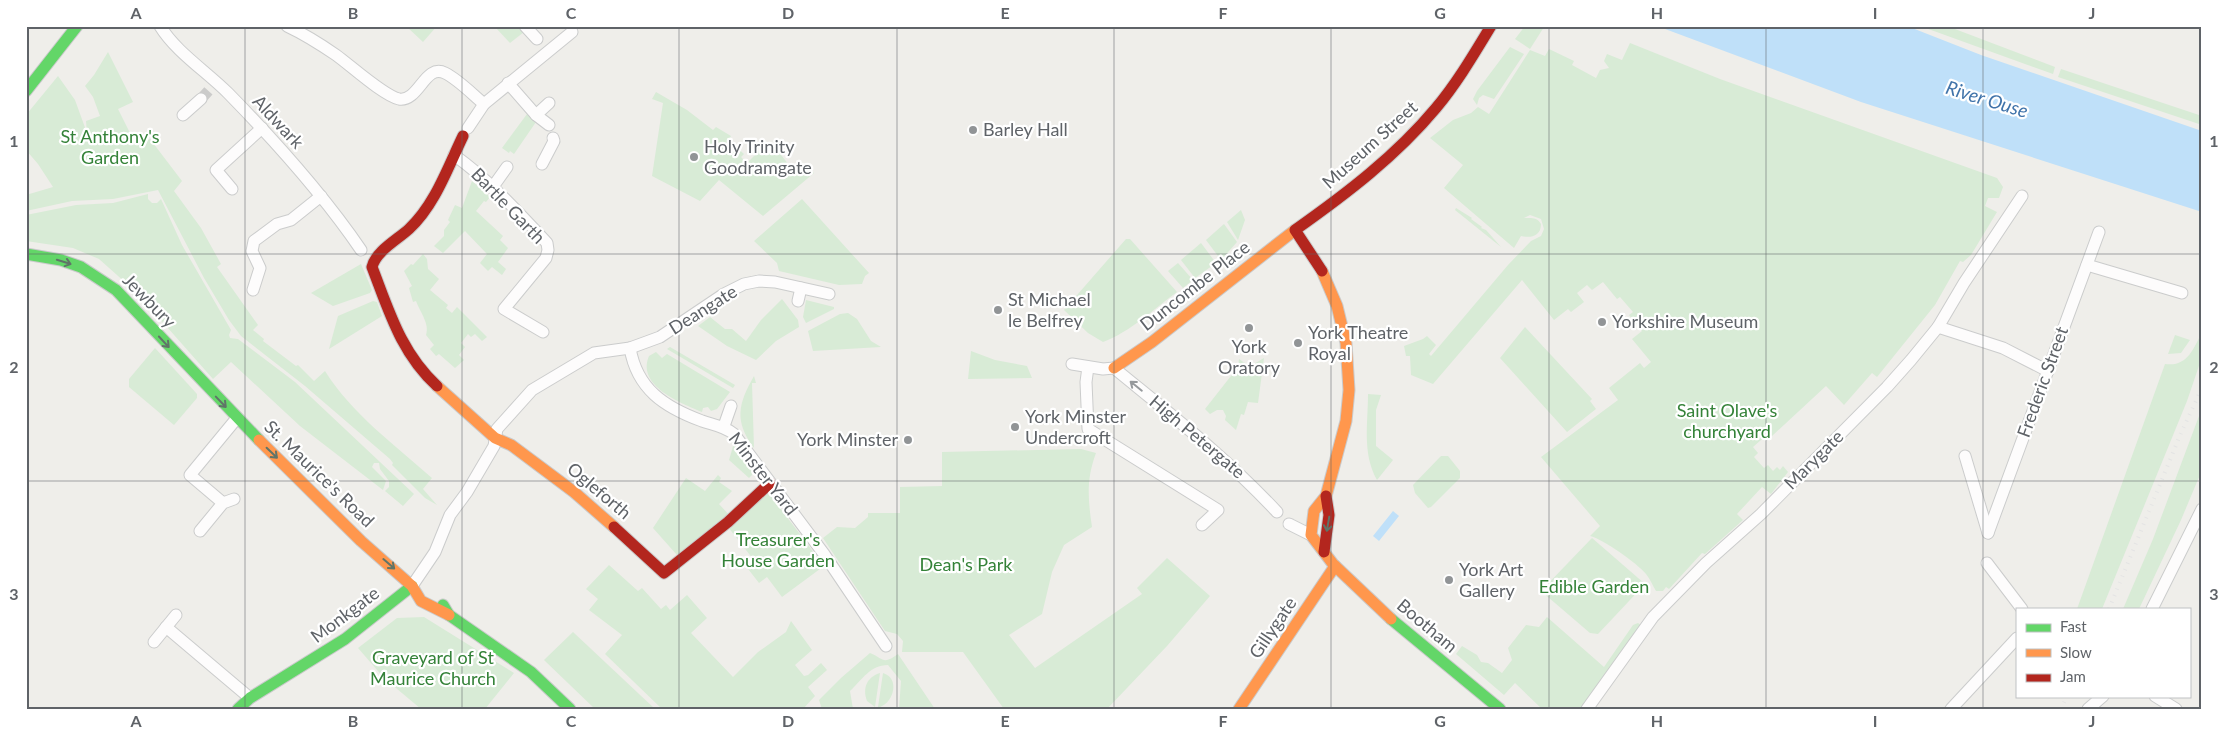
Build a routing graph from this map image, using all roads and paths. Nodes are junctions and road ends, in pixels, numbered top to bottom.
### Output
1 (77, 26) edge
2 (160, 26) edge
3 (286, 26) edge
4 (526, 26) edge
5 (1491, 26) edge
6 (572, 32) dead end
7 (542, 45) junction
8 (508, 82) junction
9 (26, 92) edge
10 (201, 99) tunnel mouth
11 (550, 103) dead end
12 (484, 104) junction
13 (183, 115) dead end
14 (536, 115) junction
15 (549, 125) dead end
16 (262, 128) junction
17 (466, 132) joint
18 (552, 138) dead end
19 (454, 156) junction
20 (542, 164) dead end
21 (507, 167) dead end
22 (492, 188) junction
23 (232, 189) dead end
24 (321, 196) junction
25 (2022, 196) dead end
26 (1295, 230) junction
27 (2099, 232) dead end
28 (361, 250) dead end
29 (26, 254) edge
30 (2087, 265) junction
31 (801, 288) junction
32 (253, 290) dead end
33 (2182, 293) dead end
34 (829, 294) dead end
35 (798, 301) dead end
36 (1938, 326) junction
37 (543, 332) dead end
38 (630, 348) junction
39 (1072, 364) dead end
40 (1088, 367) junction
41 (1114, 368) junction
42 (2048, 371) junction
43 (204, 385) joint
44 (731, 406) dead end
45 (237, 418) junction
46 (724, 426) junction
47 (495, 438) junction
48 (1965, 456) dead end
49 (770, 483) junction
50 (1326, 496) junction
51 (2202, 509) edge
52 (1277, 512) dead end
53 (1289, 524) dead end
54 (1202, 525) dead end
55 (200, 531) dead end
56 (1311, 535) junction
57 (1324, 552) junction
58 (1986, 563) dead end
59 (1335, 566) junction
60 (412, 586) junction
61 (2021, 608) edge
62 (2152, 608) edge
63 (176, 614) dead end
64 (166, 627) junction
65 (2016, 639) edge
66 (154, 642) dead end
67 (886, 646) dead end
68 (250, 698) junction
69 (2158, 698) edge
70 (238, 709) edge
71 (570, 709) edge
72 (1239, 709) edge
73 (1500, 709) edge
74 (1587, 709) edge
75 (1951, 709) edge
76 (2176, 709) edge

1 - 9 main road
2 - 16 street, Aldwark
3 - 12 street
4 - 7 street
5 - 26 main road, Museum Street
6 - 7 street
7 - 8 street
8 - 12 street
8 - 14 street
10 - 13 street
11 - 14 street
12 - 17 street
14 - 15 street
16 - 23 street
16 - 24 street, Aldwark
17 - 19 main road
18 - 20 street
19 - 22 street, Bartle Garth
19 - 47 main road
21 - 22 street
22 - 37 street, Bartle Garth
24 - 28 street, Aldwark
24 - 32 street
25 - 36 street, Marygate
26 - 41 main road, Duncombe Place
26 - 50 main road
27 - 30 street, Frederic Street
29 -> 43 main road, Jewbury
30 - 33 street
30 - 42 street, Frederic Street
31 - 34 street, Deangate
31 - 35 street
31 - 38 street, Deangate
36 - 42 street
36 - 74 street, Marygate
38 - 46 street
38 - 47 street, Deangate
39 - 40 street
40 - 41 street
40 - 54 street
52 -> 41 street, High Petergate
42 - 48 street, Frederic Street
43 -> 45 main road, St. Maurice's Road
44 - 46 street
45 - 55 street
45 -> 60 main road, St. Maurice's Road
46 - 49 street, Minster Yard
47 - 49 main road, Ogleforth
47 - 60 street, Monkgate
49 - 67 street, Minster Yard
50 - 56 main road
50 -> 57 main road
51 - 62 street
53 - 56 street
56 - 57 main road, Bootham
57 - 59 main road, Bootham
58 - 61 street
59 - 72 main road, Gillygate
59 - 73 main road, Bootham
60 - 68 main road, Monkgate
60 - 71 main road, St. Maurice's Road
63 - 64 street
64 - 66 street
64 - 68 street
65 - 75 street
68 - 70 main road, Monkgate
69 - 76 street

